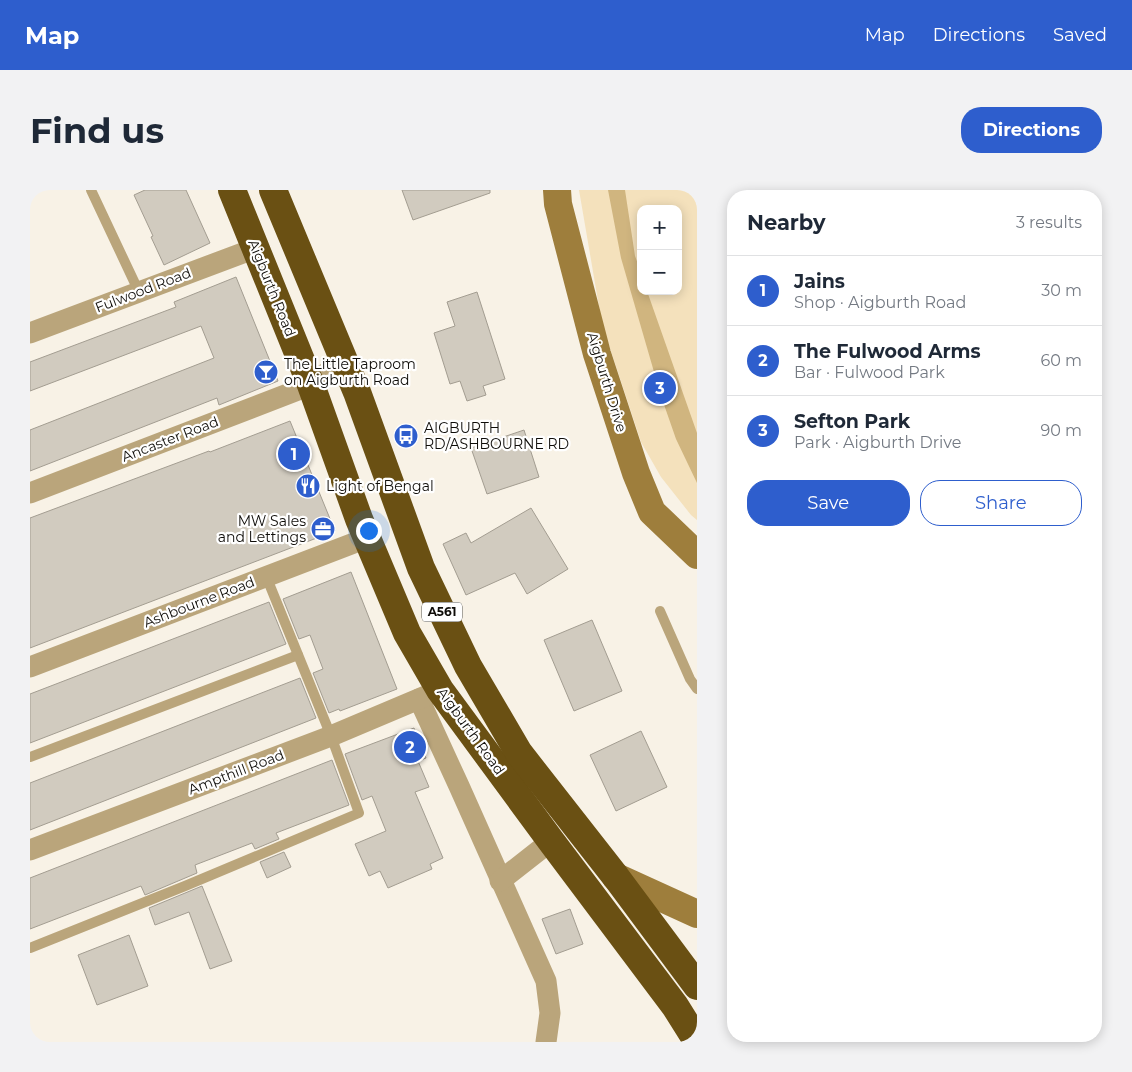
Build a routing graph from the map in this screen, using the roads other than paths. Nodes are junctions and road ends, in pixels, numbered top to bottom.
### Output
1 (91, 190) edge
2 (232, 190) edge
3 (273, 190) edge
4 (556, 190) edge
5 (256, 248) junction
6 (139, 292) junction
7 (30, 333) edge
8 (344, 360) junction
9 (311, 385) junction
10 (30, 493) edge
11 (367, 538) junction
12 (697, 555) edge
13 (266, 576) junction
14 (660, 611) dead end
15 (298, 655) junction
16 (30, 667) edge
17 (697, 689) edge
18 (429, 694) junction
19 (331, 736) junction
20 (30, 757) edge
21 (551, 841) junction
22 (30, 850) edge
23 (616, 877) junction
24 (500, 881) junction
25 (697, 914) edge
26 (30, 948) edge
27 (696, 981) edge
28 (697, 1041) edge
29 (546, 1042) edge

1 - 6 lane
2 - 5 highway, Aigburth Road / A561
3 - 8 highway, Aigburth Road / A561
4 - 12 street, Aigburth Drive
5 - 6 street, Fulwood Road
5 - 9 highway, Aigburth Road / A561
6 - 7 street, Fulwood Road
8 - 9 street
8 - 23 highway, Aigburth Road / A561
9 - 10 street, Ancaster Road
9 - 11 highway, Aigburth Road / A561
11 - 13 street, Ashbourne Road
11 - 18 highway, Aigburth Road / A561
13 - 15 lane
13 - 16 street, Ashbourne Road
14 - 17 lane
15 - 19 lane
15 - 20 lane
18 - 19 street, Ampthill Road
18 - 21 highway, Aigburth Road / A561
18 - 24 street
19 - 22 street, Ampthill Road
19 - 26 lane
21 - 24 street
21 - 28 highway, Aigburth Road / A561
23 - 25 street
23 - 27 highway, Aigburth Road / A561
24 - 29 street

